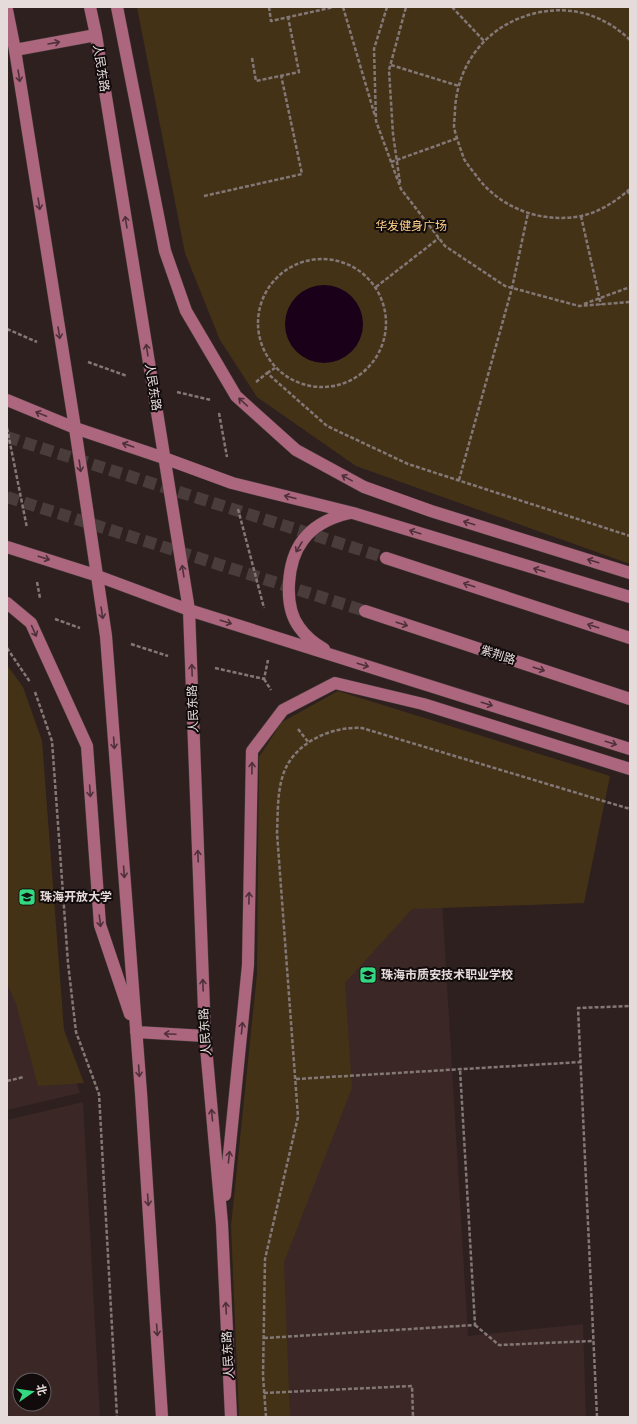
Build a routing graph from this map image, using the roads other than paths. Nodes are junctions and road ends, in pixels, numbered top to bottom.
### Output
1 (90, 7) edge
2 (117, 7) edge
3 (7, 10) edge
4 (96, 35) junction
5 (15, 50) junction
6 (7, 400) edge
7 (75, 428) junction
8 (164, 458) junction
9 (353, 513) junction
10 (7, 547) edge
11 (386, 558) tunnel mouth
12 (630, 573) edge
13 (95, 575) junction
14 (630, 597) edge
15 (7, 603) edge
16 (189, 610) junction
17 (365, 611) tunnel mouth
18 (630, 638) edge
19 (342, 659) junction
20 (630, 699) edge
21 (630, 749) edge
22 (630, 769) edge
23 (136, 1032) junction
24 (205, 1036) junction
25 (222, 1224) junction
26 (162, 1417) edge
27 (231, 1417) edge

1 - 4 main road, 人民东路
12 -> 2 main road
3 - 5 main road
5 -> 4 main road
8 -> 4 main road, 人民东路
5 -> 7 main road
7 -> 6 main road
8 -> 7 main road
7 -> 13 main road
9 -> 8 main road
16 -> 8 main road, 人民东路
14 -> 9 main road
9 -> 19 main road
10 -> 13 main road
18 -> 11 main road
13 - 16 main road
13 -> 23 main road
15 -> 23 main road
16 -> 19 main road
24 -> 16 main road, 人民东路
17 -> 20 main road, 紫荆路
19 -> 21 main road
25 -> 22 main road
24 -> 23 main road
23 -> 26 main road
25 -> 24 main road, 人民东路
27 -> 25 main road, 人民东路

